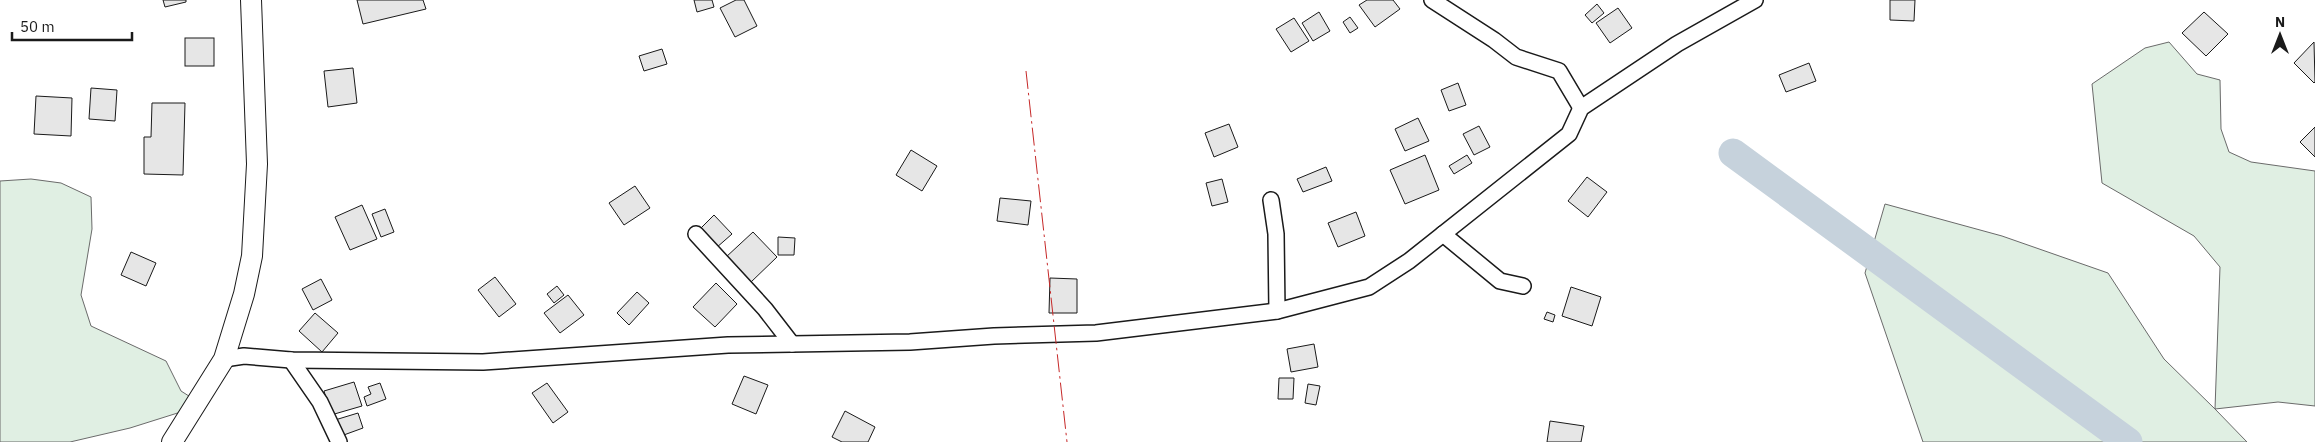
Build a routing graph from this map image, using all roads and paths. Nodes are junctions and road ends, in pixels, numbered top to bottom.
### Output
1 (251, 0) edge
2 (1432, 0) edge
3 (1755, 0) edge
4 (1581, 108) junction
5 (1271, 200) dead end
6 (696, 234) dead end
7 (1443, 234) junction
8 (1523, 286) dead end
9 (1277, 311) junction
10 (792, 344) junction
11 (224, 359) junction
12 (291, 360) junction
13 (172, 442) edge
14 (339, 442) edge

1 - 11 main road
2 - 4 street
3 - 4 street
4 - 7 street
5 - 9 street
6 - 10 street
7 - 8 street
7 - 9 street
9 - 10 street
10 - 12 street
11 - 12 street
11 - 13 main road
12 - 14 street

